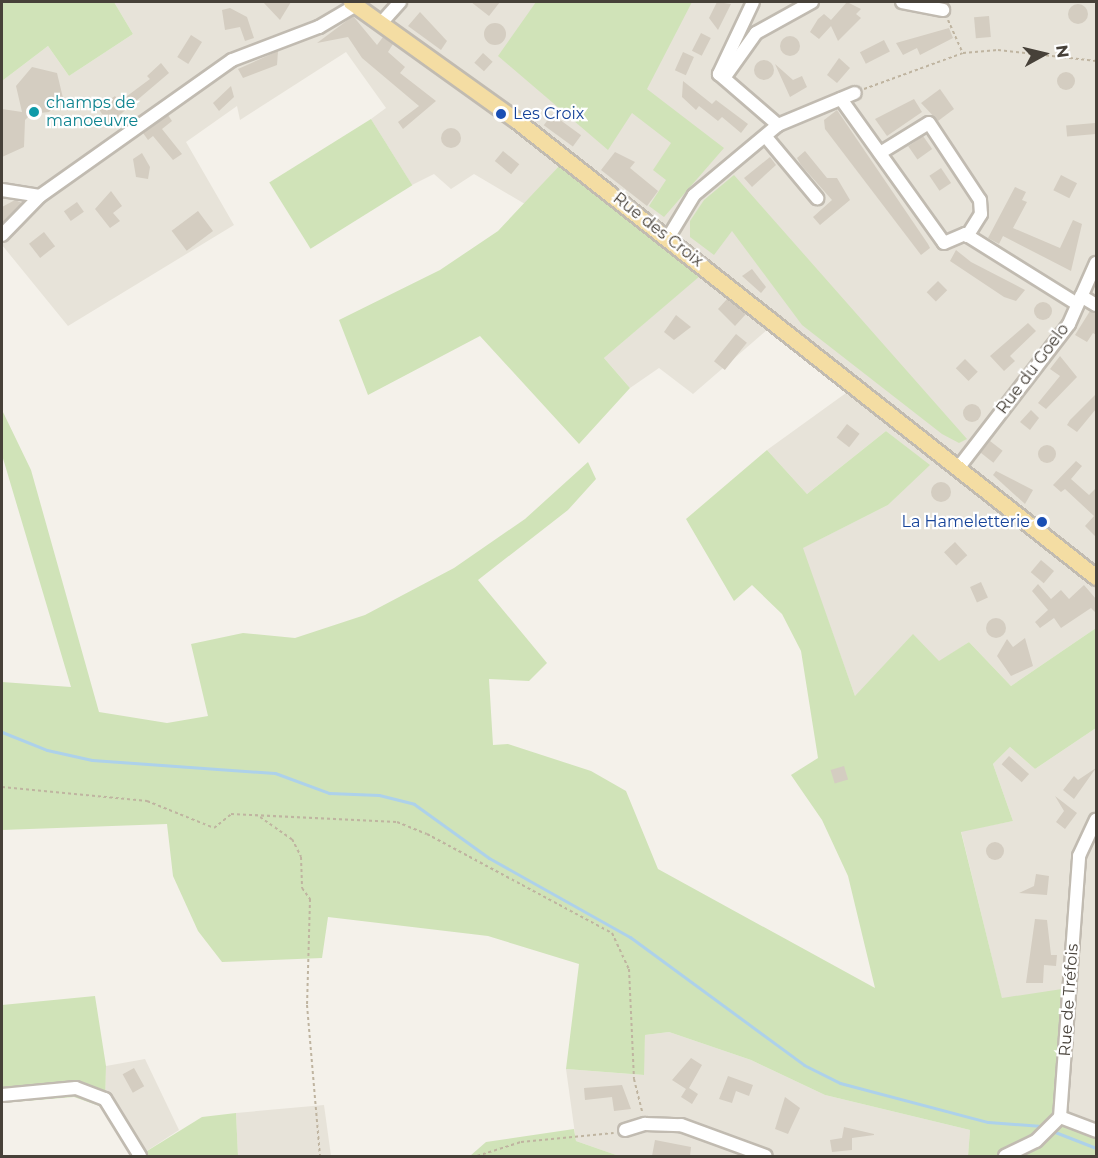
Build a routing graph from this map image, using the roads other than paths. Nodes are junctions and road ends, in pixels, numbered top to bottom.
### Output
1 (400, 2) edge
2 (753, 2) edge
3 (812, 2) edge
4 (902, 2) edge
5 (354, 3) edge
6 (943, 10) road end
7 (382, 22) junction
8 (742, 25) junction
9 (756, 33) junction
10 (721, 76) junction
11 (855, 93) road end
12 (841, 99) junction
13 (778, 125) junction
14 (766, 137) junction
15 (880, 153) junction
16 (2, 190) edge
17 (40, 196) junction
18 (817, 198) dead end
19 (2, 235) edge
20 (967, 236) junction
21 (668, 238) junction
22 (1096, 263) edge
23 (1079, 300) junction
24 (1096, 305) edge
25 (959, 467) junction
26 (1096, 577) edge
27 (1096, 820) edge
28 (2, 1095) edge
29 (1060, 1117) junction
30 (625, 1130) road end
31 (1096, 1131) edge
32 (140, 1156) edge
33 (766, 1156) edge
34 (1005, 1156) edge

1 - 7 street
2 - 8 street
3 - 9 street
4 - 6 street
5 - 7 main road, Rue des Croix
5 - 17 street
7 - 21 main road, Rue des Croix
8 - 9 street
8 - 10 street
9 - 10 street
10 - 13 street
11 - 12 street
12 - 13 street
12 - 15 street
13 - 14 street
14 - 18 street
14 - 21 street
15 - 20 street
15 - 20 street
16 - 17 street
17 - 19 street
20 - 23 street
21 - 25 main road, Rue des Croix
22 - 23 street, Rue du Goelo
23 - 24 street
23 - 25 street, Rue du Goelo
25 - 26 main road, Rue des Croix
27 - 29 street, Rue de Tréfois
28 - 32 street
29 - 31 street
29 - 34 street
30 - 33 street

